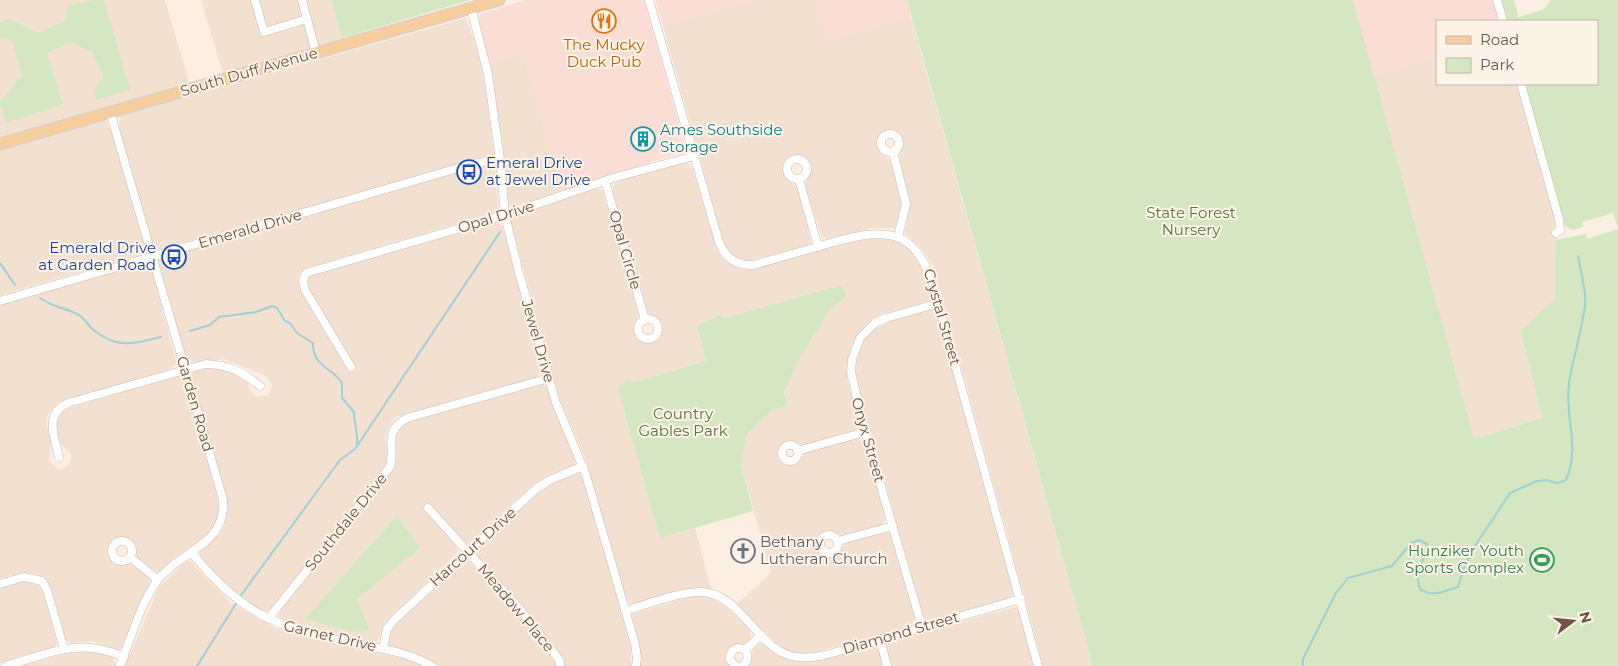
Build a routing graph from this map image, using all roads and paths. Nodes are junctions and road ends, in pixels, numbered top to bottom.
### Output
1 (255, 0) edge
2 (302, 0) edge
3 (499, 0) edge
4 (649, 0) edge
5 (1497, 0) edge
6 (471, 8) junction
7 (307, 18) junction
8 (1503, 20) edge
9 (316, 53) junction
10 (1520, 85) edge
11 (110, 112) junction
12 (0, 144) edge
13 (893, 152) dead end
14 (694, 156) junction
15 (500, 160) junction
16 (799, 179) dead end
17 (605, 181) junction
18 (505, 215) junction
19 (1556, 232) dead end
20 (898, 237) junction
21 (818, 247) junction
22 (152, 256) junction
23 (0, 301) edge
24 (939, 303) junction
25 (645, 320) dead end
26 (351, 366) dead end
27 (185, 370) junction
28 (549, 378) junction
29 (260, 386) dead end
30 (865, 432) junction
31 (797, 451) dead end
32 (59, 457) dead end
33 (583, 466) junction
34 (428, 508) dead end
35 (893, 526) junction
36 (838, 541) dead end
37 (467, 552) junction
38 (192, 553) junction
39 (130, 557) dead end
40 (158, 580) junction
41 (0, 584) edge
42 (1021, 599) junction
43 (625, 611) junction
44 (268, 620) junction
45 (922, 627) junction
46 (761, 635) junction
47 (880, 639) junction
48 (383, 648) junction
49 (64, 649) junction
50 (745, 650) junction
51 (124, 657) junction
52 (6, 666) edge
53 (120, 666) edge
54 (432, 666) edge
55 (560, 666) edge
56 (636, 666) edge
57 (736, 666) edge
58 (742, 666) edge
59 (887, 666) edge
60 (1038, 666) edge

1 - 7 street
2 - 7 street
3 - 6 main road, South Duff Avenue
4 - 14 street, Crystal Street
5 - 8 street
6 - 9 main road, South Duff Avenue
6 - 15 street, Jewel Drive
7 - 9 street
9 - 11 main road, South Duff Avenue
10 - 19 street
11 - 12 main road, South Duff Avenue
11 - 22 street, Garden Road
13 - 20 street
14 - 17 street, Opal Drive
14 - 21 street, Crystal Street
15 - 18 street, Jewel Drive
15 - 22 street, Emerald Drive
16 - 21 street
17 - 18 street, Opal Drive
17 - 25 street, Opal Circle
18 - 26 street, Opal Drive
18 - 28 street, Jewel Drive
20 - 21 street, Crystal Street
20 - 24 street, Crystal Street
22 - 23 street, Emerald Drive
22 - 27 street, Garden Road
24 - 30 street, Onyx Street
24 - 42 street, Crystal Street
27 - 29 street
27 - 32 street
27 - 38 street, Garden Road
28 - 33 street, Jewel Drive
28 - 44 street, Southdale Drive
30 - 31 street
30 - 35 street, Onyx Street
33 - 37 street, Harcourt Drive
33 - 43 street, Jewel Drive
34 - 37 street, Meadow Place
35 - 36 street
35 - 45 street, Onyx Street
37 - 48 street, Harcourt Drive
37 - 55 street, Meadow Place
38 - 40 street, Garden Road
38 - 44 street, Garnet Drive
39 - 40 street
40 - 51 street, Garden Road
41 - 49 street
42 - 45 street, Diamond Street
42 - 60 street, Crystal Street
43 - 46 street, Diamond Street
43 - 56 street, Jewel Drive
44 - 48 street, Garnet Drive
45 - 47 street, Diamond Street
46 - 47 street, Diamond Street
46 - 50 street
47 - 59 street
48 - 54 street, Garnet Drive
49 - 51 street
49 - 52 street
50 - 57 street
50 - 58 street
51 - 53 street, Garden Road

